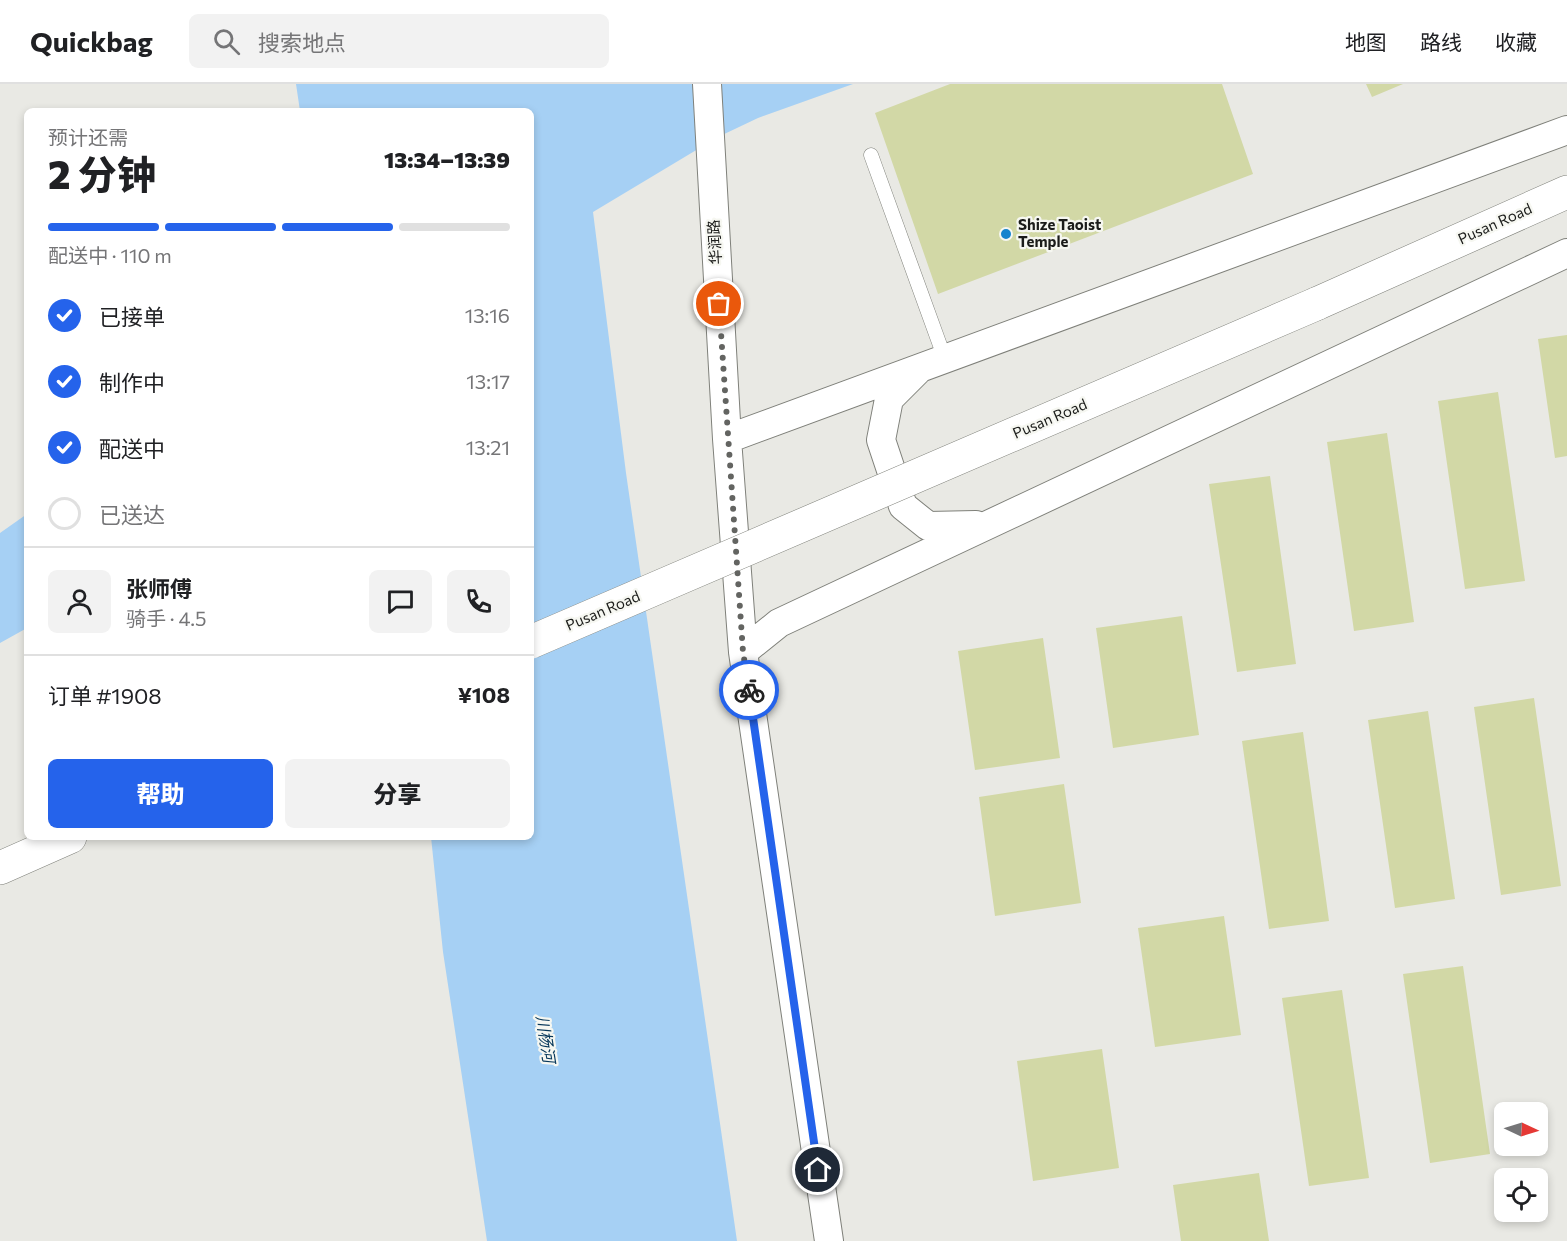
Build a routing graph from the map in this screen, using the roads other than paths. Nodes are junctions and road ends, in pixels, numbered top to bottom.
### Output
1 (707, 84) edge
2 (1567, 130) edge
3 (871, 155) dead end
4 (1567, 192) edge
5 (1567, 253) edge
6 (932, 363) junction
7 (727, 439) junction
8 (987, 525) junction
9 (534, 641) edge
10 (743, 652) junction
11 (63, 840) edge
12 (0, 868) edge
13 (829, 1241) edge

1 - 7 street, 华润路
2 - 6 street
3 - 6 lane
4 - 9 main road, Pusan Road, bridge
5 - 8 street
6 - 7 street
6 - 8 street
7 - 10 street, 华润路
8 - 10 street
10 - 13 street, 华润路
11 - 12 main road

